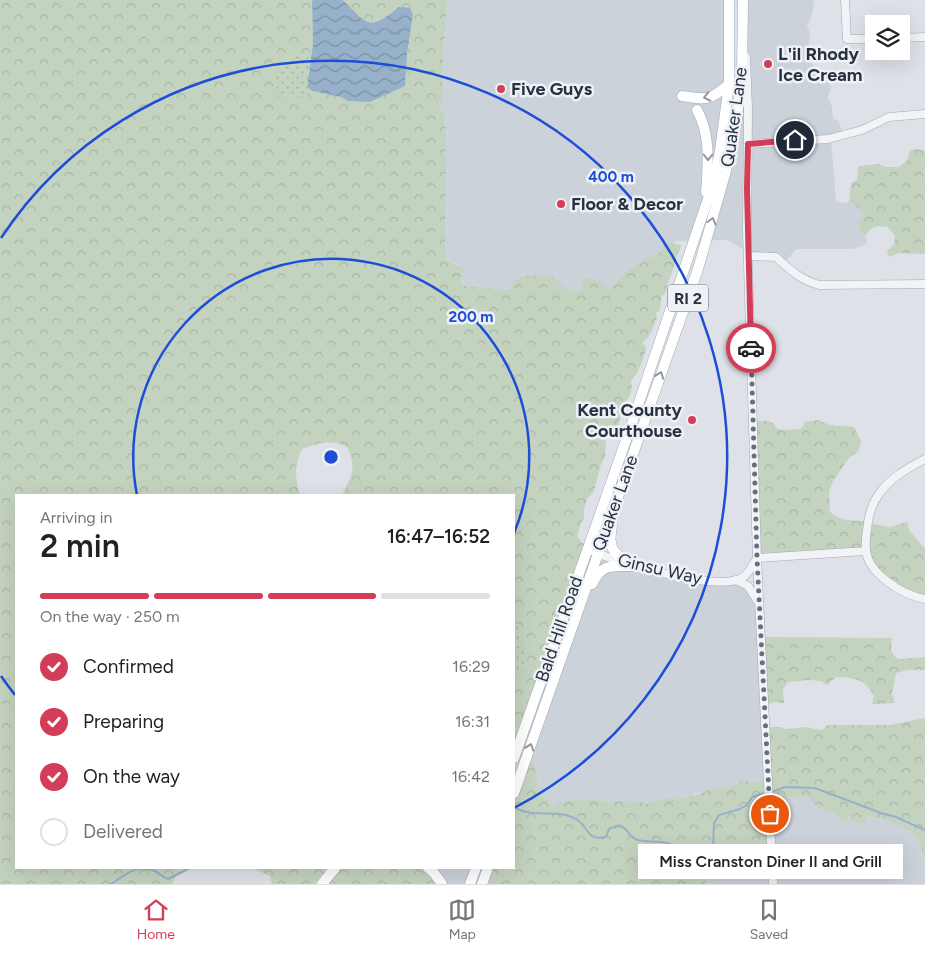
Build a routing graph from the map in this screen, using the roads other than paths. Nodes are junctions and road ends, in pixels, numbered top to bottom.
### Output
1 (729, 0) edge
2 (743, 0) edge
3 (845, 0) edge
4 (744, 34) junction
5 (925, 37) edge
6 (910, 38) edge
7 (865, 39) edge
8 (728, 84) junction
9 (682, 96) dead end
10 (697, 110) dead end
11 (925, 114) edge
12 (723, 130) joint
13 (748, 144) junction
14 (704, 213) junction
15 (748, 256) junction
16 (925, 284) edge
17 (925, 460) edge
18 (618, 496) junction
19 (587, 549) junction
20 (866, 551) junction
21 (597, 553) junction
22 (757, 558) junction
23 (633, 566) junction
24 (736, 580) junction
25 (925, 599) edge
26 (760, 609) junction
27 (566, 642) junction
28 (515, 753) edge
29 (515, 790) edge
30 (326, 869) edge
31 (334, 869) edge
32 (429, 869) edge
33 (476, 869) edge
34 (488, 869) edge
35 (315, 884) edge
36 (322, 884) edge
37 (442, 884) edge
38 (470, 884) edge
39 (482, 884) edge
40 (773, 884) edge

1 - 8 main road, Quaker Lane / RI 2
2 - 4 main road, Quaker Lane / RI 2
3 - 7 street
4 - 13 street, Quaker Lane
18 -> 4 main road, Quaker Lane / RI 2
5 - 6 street
8 -> 9 main road
8 - 12 main road, Quaker Lane / RI 2
10 -> 14 main road
11 - 13 street
12 - 14 main road, Bald Hill Road / RI 2
13 - 15 street, Quaker Lane
14 - 19 main road, Bald Hill Road / RI 2
15 - 16 street
15 - 22 street, Quaker Lane
17 - 20 street
18 - 21 main road, Quaker Lane / RI 2
18 - 23 main road
19 - 21 street, Ginsu Way
19 - 28 main road, Bald Hill Road / RI 2
20 - 22 street
20 - 25 street
21 - 23 street, Ginsu Way
21 - 27 main road, Quaker Lane / RI 2
22 - 24 street
22 - 26 street, Quaker Lane
23 - 24 street, Ginsu Way
23 - 27 main road
24 - 26 street
26 - 40 street, Quaker Lane
29 -> 27 main road, Quaker Lane / RI 2
30 - 35 main road
31 - 36 main road
32 - 37 main road
33 - 38 main road
34 - 39 main road

